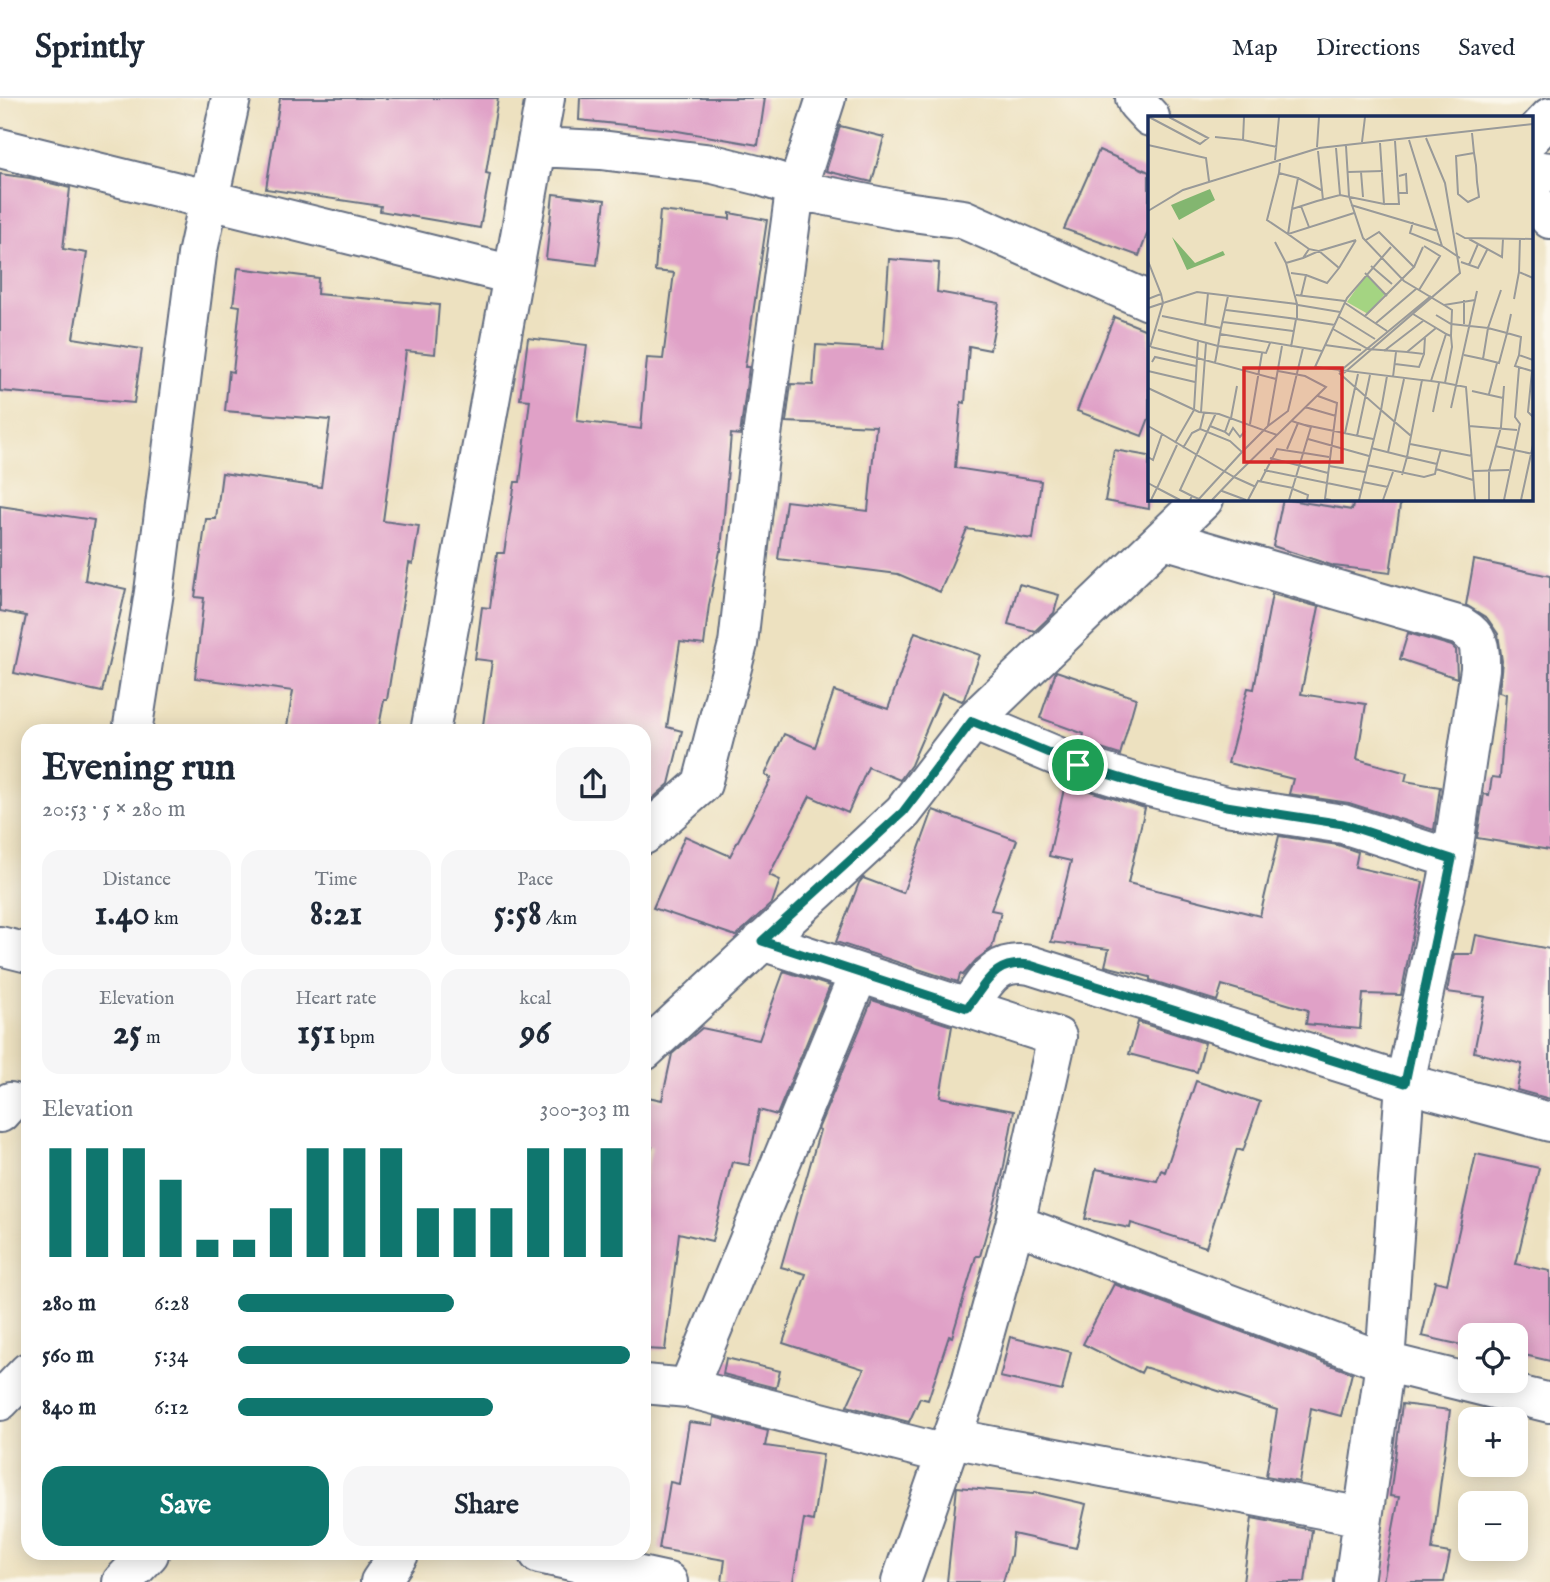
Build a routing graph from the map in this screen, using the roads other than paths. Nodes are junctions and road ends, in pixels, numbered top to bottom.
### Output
1 (232, 98) edge
2 (545, 98) edge
3 (826, 98) edge
4 (1135, 98) edge
5 (1149, 116) edge
6 (1550, 117) edge
7 (1532, 136) edge
8 (536, 146) junction
9 (0, 148) edge
10 (1532, 170) edge
11 (1550, 172) edge
12 (797, 188) junction
13 (1532, 199) edge
14 (211, 200) junction
15 (1550, 219) edge
16 (513, 275) junction
17 (1148, 301) edge
18 (1203, 500) edge
19 (1164, 539) junction
20 (972, 721) junction
21 (133, 724) edge
22 (431, 724) edge
23 (651, 829) edge
24 (1452, 859) junction
25 (762, 941) junction
26 (0, 946) edge
27 (21, 951) edge
28 (859, 973) junction
29 (967, 1008) junction
30 (651, 1044) edge
31 (1405, 1083) junction
32 (1550, 1122) edge
33 (1016, 1224) junction
34 (1385, 1362) junction
35 (21, 1379) edge
36 (651, 1385) edge
37 (688, 1388) junction
38 (0, 1401) edge
39 (1550, 1403) edge
40 (948, 1446) junction
41 (1363, 1517) junction
42 (143, 1560) edge
43 (395, 1560) edge
44 (567, 1560) edge
45 (122, 1582) edge
46 (380, 1582) edge
47 (668, 1582) edge
48 (901, 1582) edge
49 (1354, 1582) edge

1 - 14 street
2 - 8 street
3 - 12 street
4 - 5 street
6 - 7 street
8 - 12 street
8 - 16 street
9 - 14 street
10 - 11 street
12 - 17 street
12 - 23 street
13 - 15 street
14 - 16 street
14 - 21 street
16 - 22 street
18 - 19 street
19 - 20 street
19 - 24 street
20 - 24 street
20 - 25 street
24 - 31 street
25 - 28 street
25 - 30 street
26 - 27 street
28 - 29 street
28 - 37 street
29 - 31 street
29 - 33 street
31 - 32 street
31 - 34 street
33 - 34 street
33 - 40 street
34 - 39 street
34 - 41 street
35 - 38 street
36 - 37 street
37 - 40 street
40 - 41 street
40 - 48 street
41 - 49 street
42 - 45 street
43 - 46 street
44 - 47 street

